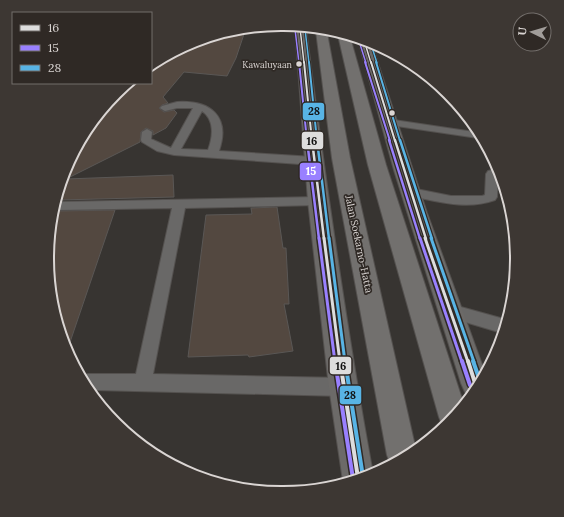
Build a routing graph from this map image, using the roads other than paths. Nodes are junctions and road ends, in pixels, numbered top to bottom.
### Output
1 (300, 31) edge
2 (321, 34) edge
3 (344, 40) edge
4 (366, 47) edge
5 (199, 107) junction
6 (165, 108) dead end
7 (387, 122) junction
8 (147, 132) dead end
9 (473, 134) edge
10 (174, 152) junction
11 (212, 154) junction
12 (314, 161) junction
13 (492, 174) dead end
14 (410, 192) junction
15 (318, 201) junction
16 (179, 205) junction
17 (61, 206) edge
18 (450, 311) junction
19 (499, 325) edge
20 (474, 380) edge
21 (91, 382) edge
22 (143, 382) junction
23 (343, 387) junction
24 (451, 411) edge
25 (401, 452) edge
26 (357, 473) edge

1 - 12 main road
2 - 25 highway, Jalan Soekarno-Hatta
3 - 24 highway
4 - 7 main road
5 - 6 lane
5 - 10 lane
5 - 11 lane
7 - 9 lane
7 - 14 main road
8 - 10 lane
10 - 11 lane
11 - 12 lane
12 - 15 main road
13 - 14 lane
14 - 18 main road
15 - 16 lane
15 - 23 main road
16 - 17 lane
16 - 22 lane
18 - 19 lane
18 - 20 main road
21 - 22 lane
22 - 23 lane
23 - 26 main road

